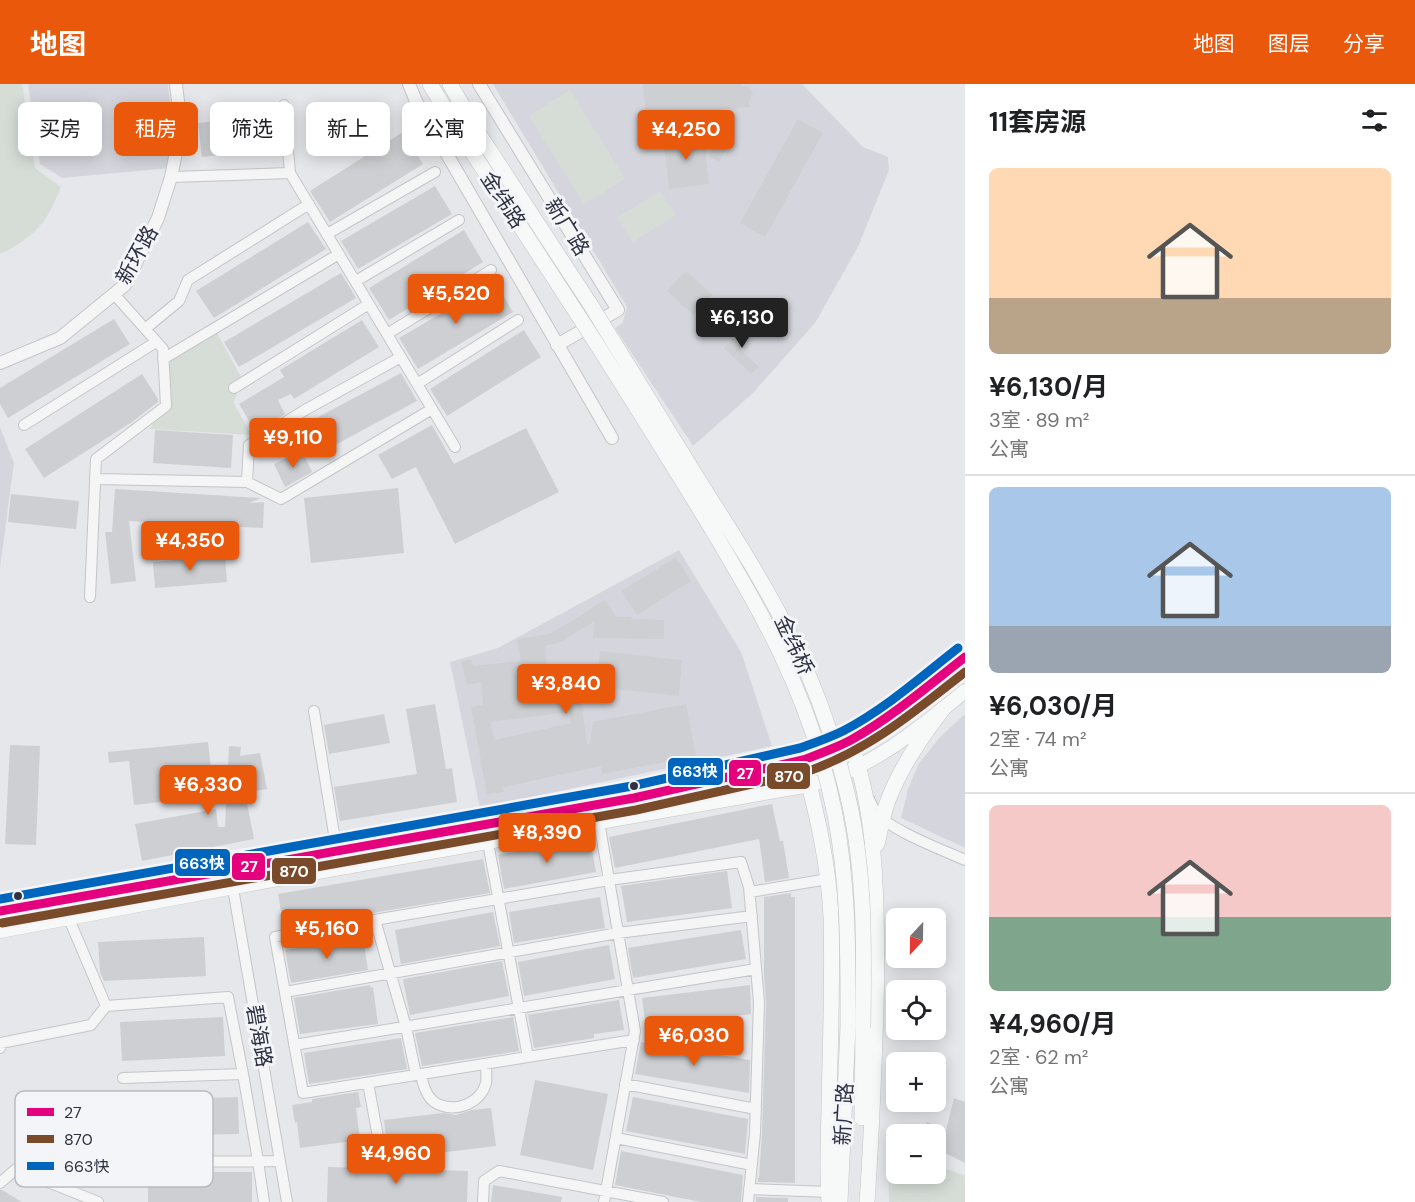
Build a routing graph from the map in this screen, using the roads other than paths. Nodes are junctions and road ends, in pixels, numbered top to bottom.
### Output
1 (176, 84) edge
2 (409, 84) edge
3 (430, 84) edge
4 (450, 84) edge
5 (479, 84) edge
6 (288, 156) edge
7 (435, 171) dead end
8 (290, 173) junction
9 (171, 177) junction
10 (309, 204) junction
11 (459, 220) dead end
12 (327, 234) junction
13 (339, 254) junction
14 (491, 270) dead end
15 (356, 281) junction
16 (114, 294) junction
17 (369, 304) junction
18 (585, 311) junction
19 (518, 320) dead end
20 (145, 329) junction
21 (387, 334) junction
22 (156, 342) junction
23 (557, 345) junction
24 (401, 357) junction
25 (164, 358) junction
26 (0, 363) edge
27 (417, 384) junction
28 (234, 388) dead end
29 (432, 409) junction
30 (24, 425) dead end
31 (612, 438) dead end
32 (455, 447) dead end
33 (95, 478) junction
34 (247, 482) junction
35 (90, 597) dead end
36 (965, 657) edge
37 (965, 691) edge
38 (943, 709) junction
39 (314, 711) dead end
40 (850, 741) junction
41 (803, 760) junction
42 (860, 767) junction
43 (810, 785) junction
44 (865, 791) junction
45 (883, 819) junction
46 (599, 822) junction
47 (488, 843) junction
48 (337, 852) junction
49 (874, 855) junction
50 (965, 860) edge
51 (230, 871) junction
52 (828, 879) junction
53 (609, 880) junction
54 (234, 887) junction
55 (750, 892) junction
56 (499, 899) junction
57 (0, 911) edge
58 (752, 916) junction
59 (69, 919) junction
60 (375, 920) junction
61 (0, 931) edge
62 (618, 933) junction
63 (509, 952) junction
64 (756, 969) junction
65 (390, 973) junction
66 (628, 991) junction
67 (285, 992) junction
68 (106, 1006) junction
69 (519, 1008) junction
70 (406, 1026) junction
71 (855, 1028) junction
72 (633, 1041) junction
73 (294, 1045) junction
74 (0, 1048) edge
75 (528, 1057) junction
76 (486, 1064) junction
77 (243, 1074) junction
78 (418, 1075) junction
79 (123, 1078) dead end
80 (368, 1083) junction
81 (625, 1084) junction
82 (756, 1108) junction
83 (616, 1138) junction
84 (381, 1154) dead end
85 (213, 1161) edge
86 (258, 1161) junction
87 (280, 1161) junction
88 (752, 1166) junction
89 (15, 1170) edge
90 (0, 1183) edge
91 (61, 1187) edge
92 (749, 1190) junction
93 (605, 1197) edge
94 (832, 1199) edge
95 (98, 1202) edge
96 (264, 1202) edge
97 (287, 1202) edge
98 (483, 1202) edge
99 (663, 1202) edge
100 (748, 1202) edge
101 (865, 1202) edge

1 - 9 street, 新环路
2 - 23 street
3 - 18 main road, 金纬路
4 - 18 main road, 金纬路
5 - 23 street, 新广路
6 - 8 street
7 - 12 street
8 - 9 street
8 - 10 street
9 - 16 street, 新环路
10 - 12 street
10 - 20 street
11 - 15 street
12 - 13 street
13 - 15 street
13 - 25 street
14 - 21 street
15 - 17 street
16 - 20 street
16 - 26 street, 新环路
17 - 21 street
17 - 28 street
18 - 71 main road, 金纬桥, bridge
19 - 27 street
20 - 22 street
21 - 24 street
22 - 25 street
22 - 30 street
23 - 31 street
24 - 27 street
24 - 34 street
25 - 33 street
27 - 29 street
29 - 32 street
29 - 34 street
33 - 34 street
33 - 35 street
36 - 40 main road
37 - 38 main road
38 - 42 main road
38 - 45 main road
39 - 48 street
40 - 41 main road
40 - 42 main road
41 - 43 main road
41 - 48 main road
42 - 43 main road
42 - 44 main road
43 - 46 main road
43 - 52 main road
44 - 45 street
44 - 49 main road
45 - 49 main road
45 - 50 street
46 - 47 main road
46 - 53 street
47 - 54 main road
47 - 56 street
48 - 51 main road
49 - 101 main road
51 - 54 street, 碧海路
51 - 57 main road
52 - 55 street
52 - 94 main road
53 - 55 street
53 - 56 street
53 - 62 street
54 - 59 main road
54 - 87 street, 碧海路
55 - 58 street
56 - 60 street
56 - 63 street
58 - 62 street
58 - 64 street
59 - 61 main road
59 - 68 street
60 - 65 street
60 - 67 street
62 - 63 street
62 - 66 street
63 - 65 street
63 - 69 street
64 - 66 street
64 - 82 street
65 - 67 street
65 - 70 street
66 - 69 street
66 - 72 street
67 - 73 street
68 - 74 street
68 - 77 street
69 - 70 street
69 - 75 street
70 - 73 street
70 - 78 street
71 - 94 main road, 新广路
71 - 101 main road
72 - 75 street
72 - 81 street
73 - 80 street
75 - 76 street
76 - 78 street
76 - 78 street
77 - 79 street
77 - 86 street
78 - 80 street
80 - 84 street
81 - 82 street
81 - 83 street
82 - 88 street
83 - 88 street
83 - 93 street
85 - 86 street
86 - 87 street
86 - 96 street
87 - 97 street, 碧海路
88 - 92 street
89 - 90 street
91 - 95 street
92 - 94 street
92 - 100 street
93 - 98 street
93 - 99 street

